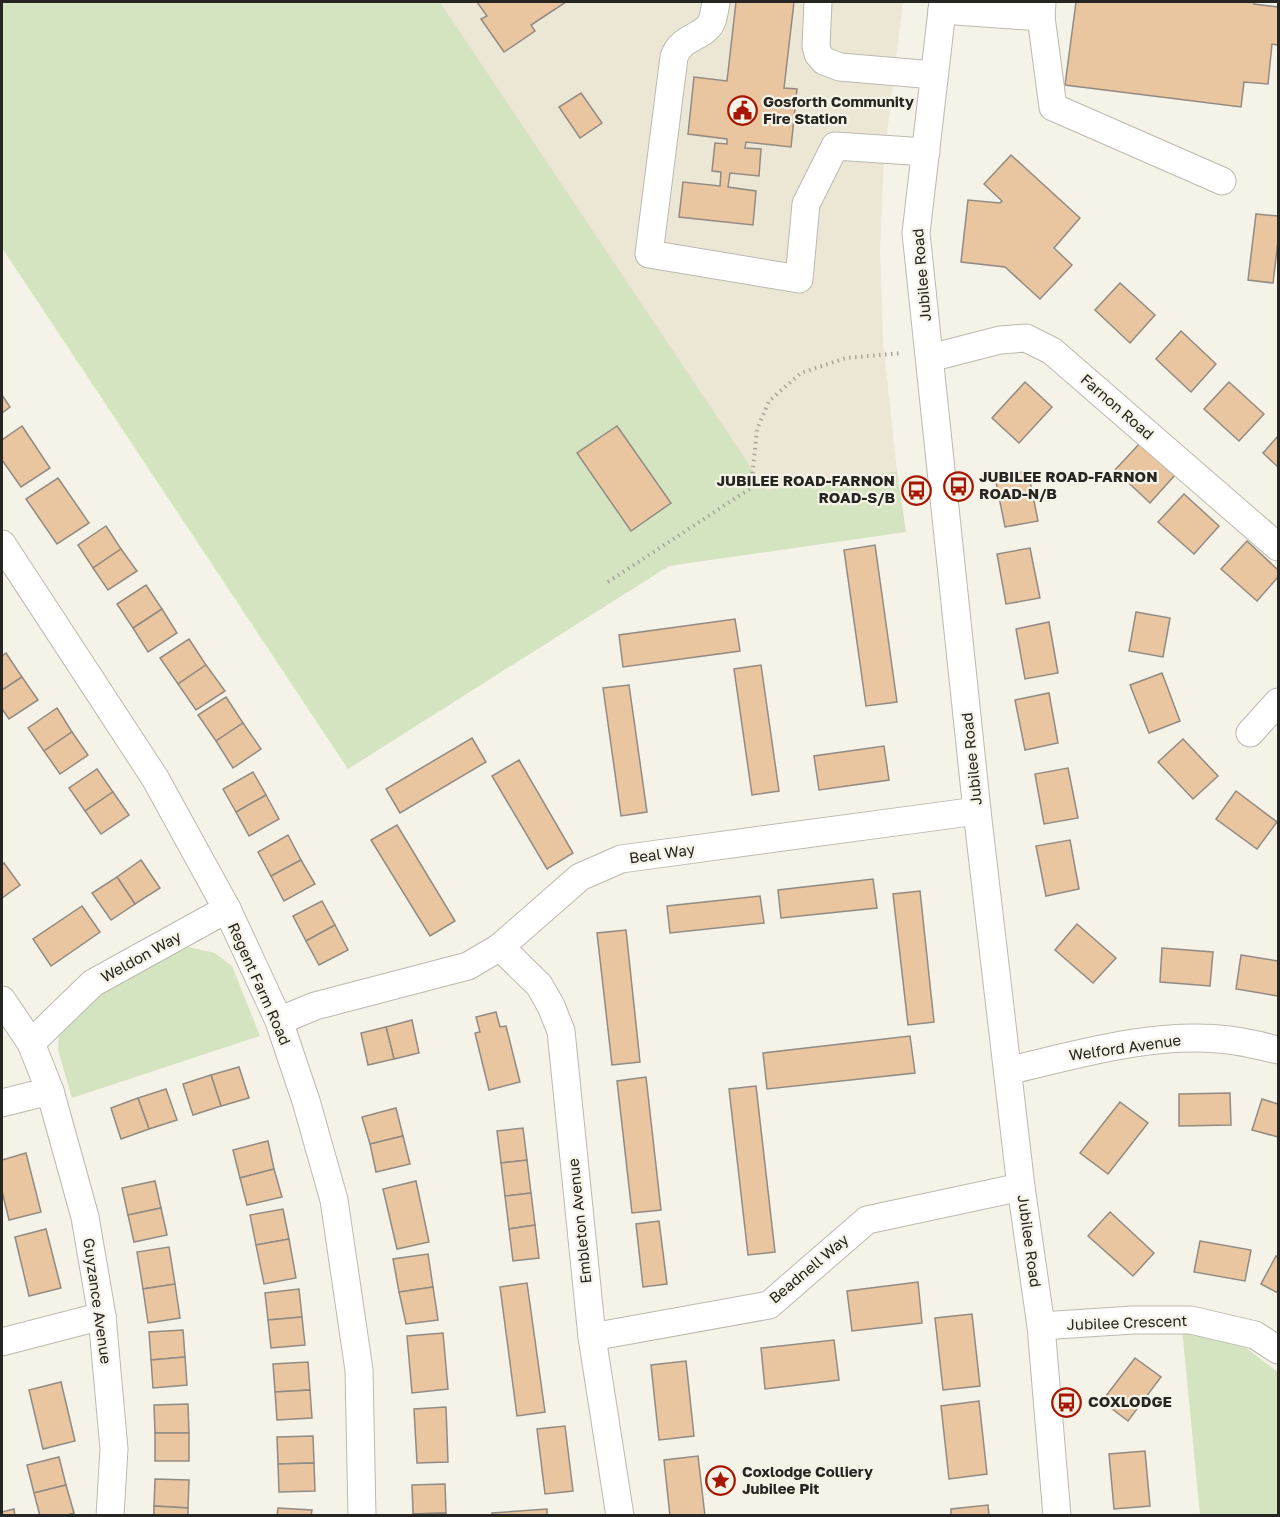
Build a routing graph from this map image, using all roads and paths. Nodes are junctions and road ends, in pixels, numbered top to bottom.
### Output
1 (716, 2) edge
2 (818, 2) edge
3 (942, 6) edge
4 (1042, 9) edge
5 (934, 75) junction
6 (926, 152) junction
7 (1222, 181) dead end
8 (929, 355) junction
9 (2, 544) edge
10 (1278, 547) edge
11 (608, 582) dead end
12 (1278, 702) edge
13 (1250, 733) dead end
14 (977, 811) junction
15 (226, 909) junction
16 (500, 946) junction
17 (2, 1000) edge
18 (279, 1021) junction
19 (31, 1043) junction
20 (1278, 1050) edge
21 (1008, 1071) junction
22 (50, 1091) junction
23 (2, 1103) edge
24 (1021, 1187) junction
25 (102, 1316) junction
26 (1041, 1326) junction
27 (592, 1337) junction
28 (2, 1342) edge
29 (1278, 1350) edge
30 (110, 1515) edge
31 (362, 1515) edge
32 (620, 1515) edge
33 (1058, 1515) edge

1 - 6 street
2 - 5 street
3 - 4 street
3 - 5 street, Jubilee Road
4 - 7 street
5 - 6 street, Jubilee Road
6 - 8 street, Jubilee Road
8 - 10 street, Farnon Road
8 - 11 path
8 - 14 street, Jubilee Road
9 - 15 street, Regent Farm Road
12 - 13 street
14 - 16 street, Beal Way
14 - 21 street, Jubilee Road
15 - 18 street, Regent Farm Road
15 - 19 street, Weldon Way
16 - 18 street, Beal Way
16 - 27 street, Embleton Avenue
17 - 19 street
18 - 31 street, Regent Farm Road
19 - 22 street
20 - 21 street, Welford Avenue
21 - 24 street, Jubilee Road
22 - 23 street
22 - 25 street, Guyzance Avenue
24 - 26 street, Jubilee Road
24 - 27 street, Beadnell Way
25 - 28 street
25 - 30 street, Guyzance Avenue
26 - 29 street, Jubilee Crescent
26 - 33 street, Jubilee Road
27 - 32 street, Embleton Avenue

